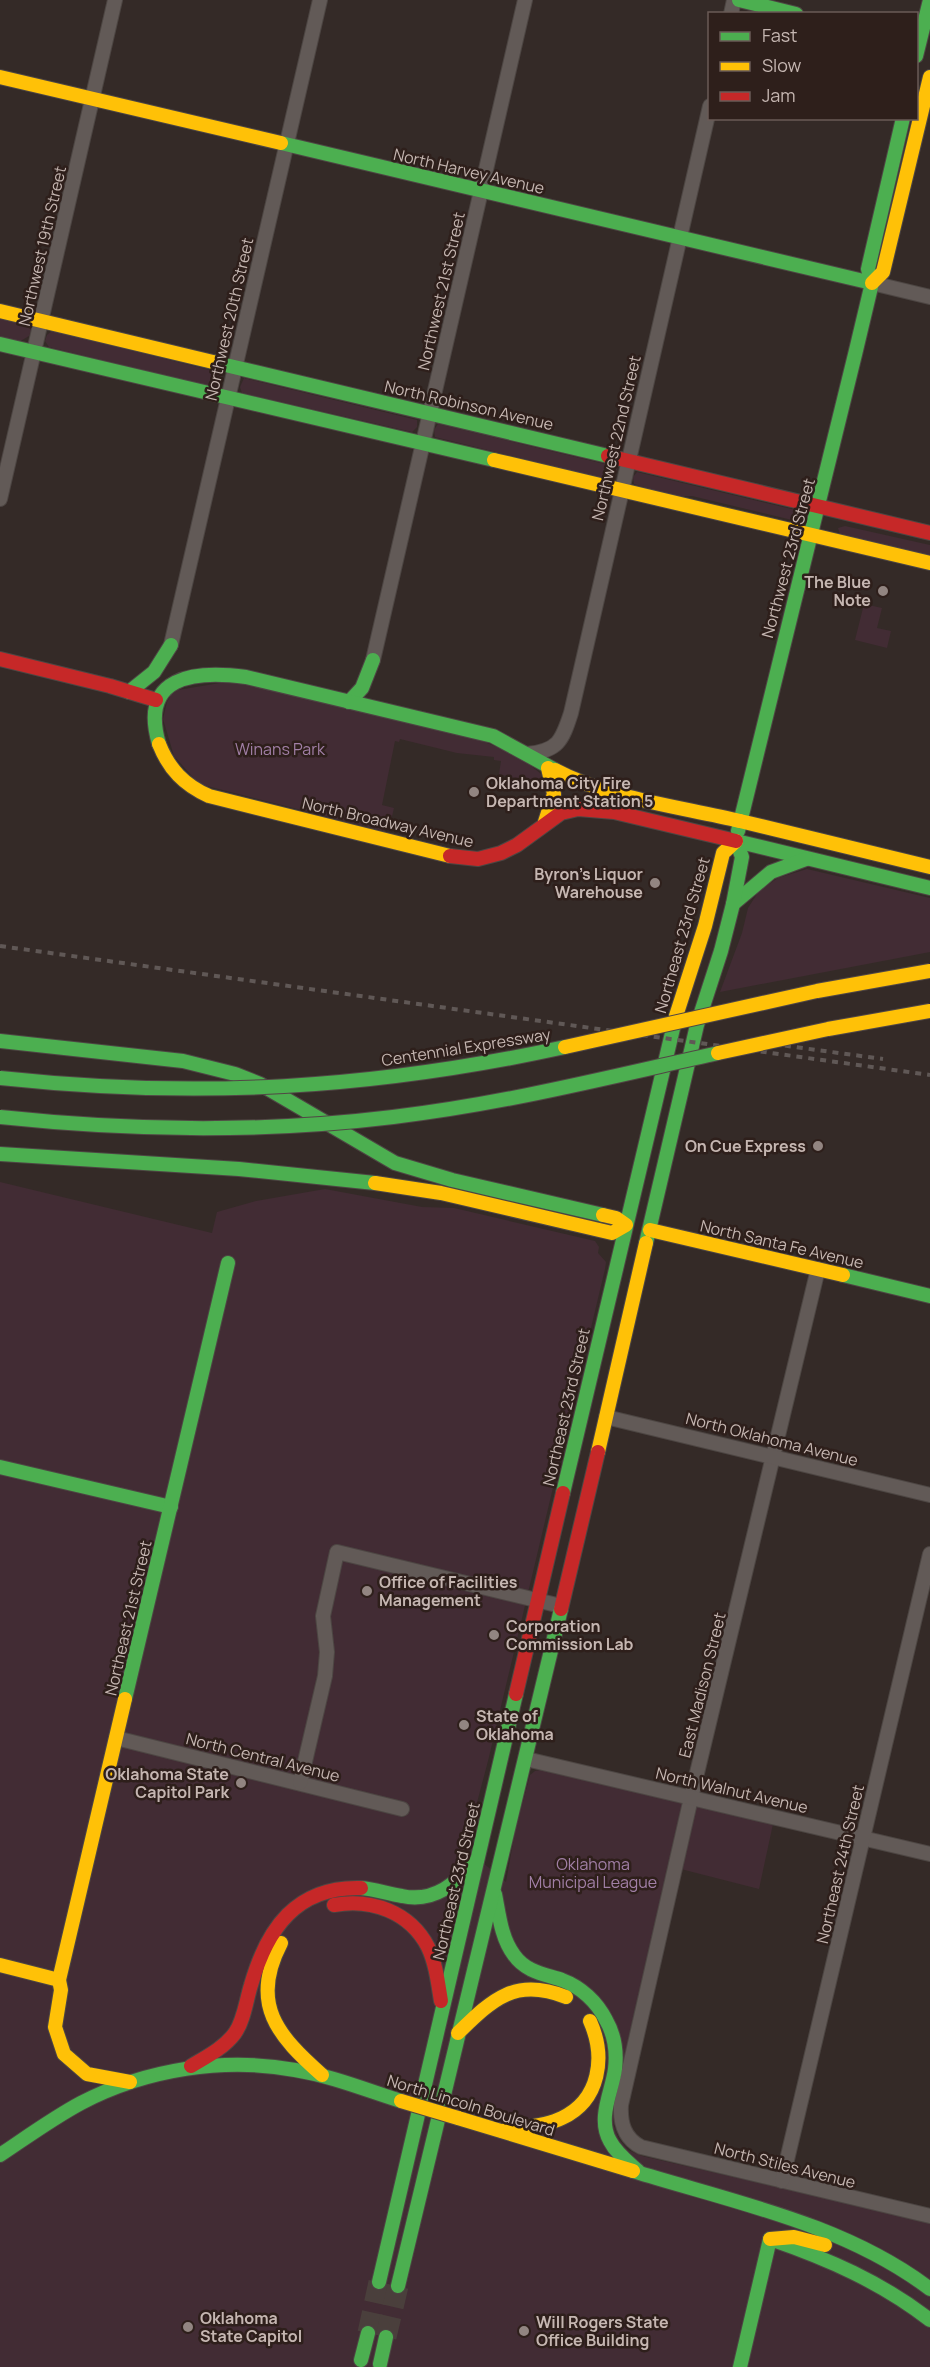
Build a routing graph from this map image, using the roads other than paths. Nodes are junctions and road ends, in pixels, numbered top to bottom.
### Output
1 (115, 0) edge
2 (320, 0) edge
3 (525, 0) edge
4 (739, 0) edge
5 (930, 0) edge
6 (788, 12) edge
7 (921, 47) edge
8 (0, 77) edge
9 (930, 77) edge
10 (92, 99) junction
11 (708, 115) edge
12 (903, 120) edge
13 (286, 145) junction
14 (481, 190) junction
15 (679, 238) junction
16 (872, 283) junction
17 (930, 297) edge
18 (0, 311) edge
19 (41, 321) junction
20 (0, 344) edge
21 (34, 352) junction
22 (235, 367) junction
23 (228, 398) junction
24 (430, 413) junction
25 (423, 444) junction
26 (628, 460) junction
27 (621, 491) junction
28 (0, 499) edge
29 (820, 506) junction
30 (930, 532) edge
31 (812, 536) junction
32 (930, 563) edge
33 (171, 645) joint
34 (0, 659) edge
35 (373, 660) joint
36 (129, 692) junction
37 (156, 700) junction
38 (349, 702) junction
39 (527, 754) junction
40 (548, 768) junction
41 (740, 821) junction
42 (546, 822) junction
43 (736, 841) junction
44 (806, 859) junction
45 (930, 867) edge
46 (930, 888) edge
47 (733, 904) junction
48 (930, 971) edge
49 (930, 1011) edge
50 (0, 1041) edge
51 (0, 1078) edge
52 (0, 1117) edge
53 (0, 1154) edge
54 (626, 1225) junction
55 (650, 1230) junction
56 (228, 1263) dead end
57 (818, 1269) junction
58 (930, 1296) edge
59 (606, 1417) junction
60 (774, 1456) junction
61 (0, 1467) edge
62 (930, 1495) edge
63 (171, 1507) junction
64 (930, 1554) edge
65 (538, 1599) junction
66 (561, 1606) junction
67 (116, 1738) junction
68 (526, 1759) junction
69 (300, 1783) junction
70 (691, 1798) junction
71 (402, 1809) dead end
72 (863, 1838) junction
73 (930, 1854) edge
74 (477, 1860) junction
75 (493, 1889) junction
76 (0, 1965) edge
77 (59, 1980) junction
78 (442, 2012) junction
79 (458, 2034) junction
80 (187, 2069) junction
81 (322, 2076) junction
82 (131, 2082) junction
83 (501, 2131) junction
84 (633, 2143) joint
85 (0, 2155) edge
86 (641, 2174) junction
87 (782, 2181) junction
88 (930, 2216) edge
89 (770, 2239) junction
90 (380, 2282) tunnel mouth
91 (925, 2285) edge
92 (398, 2286) tunnel mouth
93 (930, 2320) edge
94 (368, 2333) tunnel mouth
95 (386, 2337) tunnel mouth
96 (362, 2360) dead end
97 (381, 2364) dead end
98 (740, 2367) edge

1 - 10 street, Northwest 19th Street
2 - 13 street, Northwest 20th Street
3 - 14 street, Northwest 21st Street
4 - 6 main road
5 - 7 main road
8 - 10 main road, North Harvey Avenue
9 - 16 main road, Northwest 23rd Street
10 - 13 main road, North Harvey Avenue
10 - 19 street, Northwest 19th Street
11 - 15 street, Northwest 22nd Street
12 - 16 main road, Northwest 23rd Street
13 - 14 main road, North Harvey Avenue
13 - 22 street, Northwest 20th Street
14 - 15 main road, North Harvey Avenue
14 - 24 street, Northwest 21st Street
15 - 16 main road, North Harvey Avenue
15 - 26 street, Northwest 22nd Street
16 - 17 street, North Harvey Avenue
16 - 29 main road, Northwest 23rd Street
18 - 19 main road, North Robinson Avenue
19 - 21 street, Northwest 19th Street
19 - 22 main road, North Robinson Avenue
20 - 21 main road
21 - 23 main road
21 - 28 street, Northwest 19th Street
22 - 23 street, Northwest 20th Street
22 - 24 main road, North Robinson Avenue
23 - 25 main road
23 - 33 street, Northwest 20th Street
24 - 25 street, Northwest 21st Street
24 - 26 main road, North Robinson Avenue
25 - 27 main road
25 - 35 street, Northwest 21st Street
26 - 27 street, Northwest 22nd Street
26 - 29 main road, North Robinson Avenue
27 - 31 main road
27 - 39 street, Northwest 22nd Street
29 - 30 main road, North Robinson Avenue
29 - 31 main road, Northwest 23rd Street
31 - 32 main road
31 - 41 main road, Northwest 23rd Street
33 - 36 main road
34 - 36 main road
35 - 38 main road
36 - 37 main road
37 - 38 main road
37 - 42 main road, North Broadway Avenue
38 - 39 main road
39 - 40 main road
40 - 41 main road
40 - 42 main road
41 - 43 main road, Northwest 23rd Street
41 - 45 main road
42 - 43 main road, North Broadway Avenue
43 - 44 main road, North Broadway Avenue
43 - 47 main road
43 - 54 main road, Northeast 23rd Street
44 - 46 main road, North Broadway Avenue
44 - 47 main road
47 - 55 main road
48 - 51 main road, Centennial Expressway, bridge
49 - 52 main road, bridge
50 - 54 main road, bridge
53 - 54 main road
54 - 55 main road, North Santa Fe Avenue
54 - 65 main road, Northeast 23rd Street
55 - 57 main road, North Santa Fe Avenue
55 - 59 main road
56 - 63 main road, Northeast 21st Street
57 - 58 main road, North Santa Fe Avenue
57 - 60 street, East Madison Street
59 - 60 street, North Oklahoma Avenue
59 - 66 main road
60 - 62 street, North Oklahoma Avenue
60 - 70 street, East Madison Street
61 - 63 main road
63 - 67 main road, Northeast 21st Street
64 - 72 street, Northeast 24th Street
65 - 66 street
65 - 69 street
65 - 74 main road, Northeast 23rd Street
66 - 68 main road
67 - 69 street, North Central Avenue
67 - 77 main road, Northeast 21st Street
68 - 70 street, North Walnut Avenue
68 - 75 main road
69 - 71 street, North Central Avenue
70 - 72 street, North Walnut Avenue
70 - 84 street, East Madison Street
72 - 73 street, North Walnut Avenue
72 - 87 street, Northeast 24th Street
74 - 78 main road, Northeast 23rd Street
74 - 80 main road
75 - 79 main road
75 - 86 main road
76 - 77 main road
77 - 82 main road, Northeast 21st Street
78 - 81 main road
78 - 90 main road, Northeast 23rd Street
79 - 83 main road
79 - 92 main road
80 - 81 main road, North Lincoln Boulevard
80 - 82 main road, North Lincoln Boulevard
81 - 83 main road, North Lincoln Boulevard, bridge
82 - 85 main road, North Lincoln Boulevard
83 - 86 main road, North Lincoln Boulevard
84 - 87 street, North Stiles Avenue
86 - 91 main road, North Lincoln Boulevard
87 - 88 street, North Stiles Avenue
89 - 91 main road
89 - 93 main road
89 - 98 main road
94 - 96 main road
95 - 97 main road

